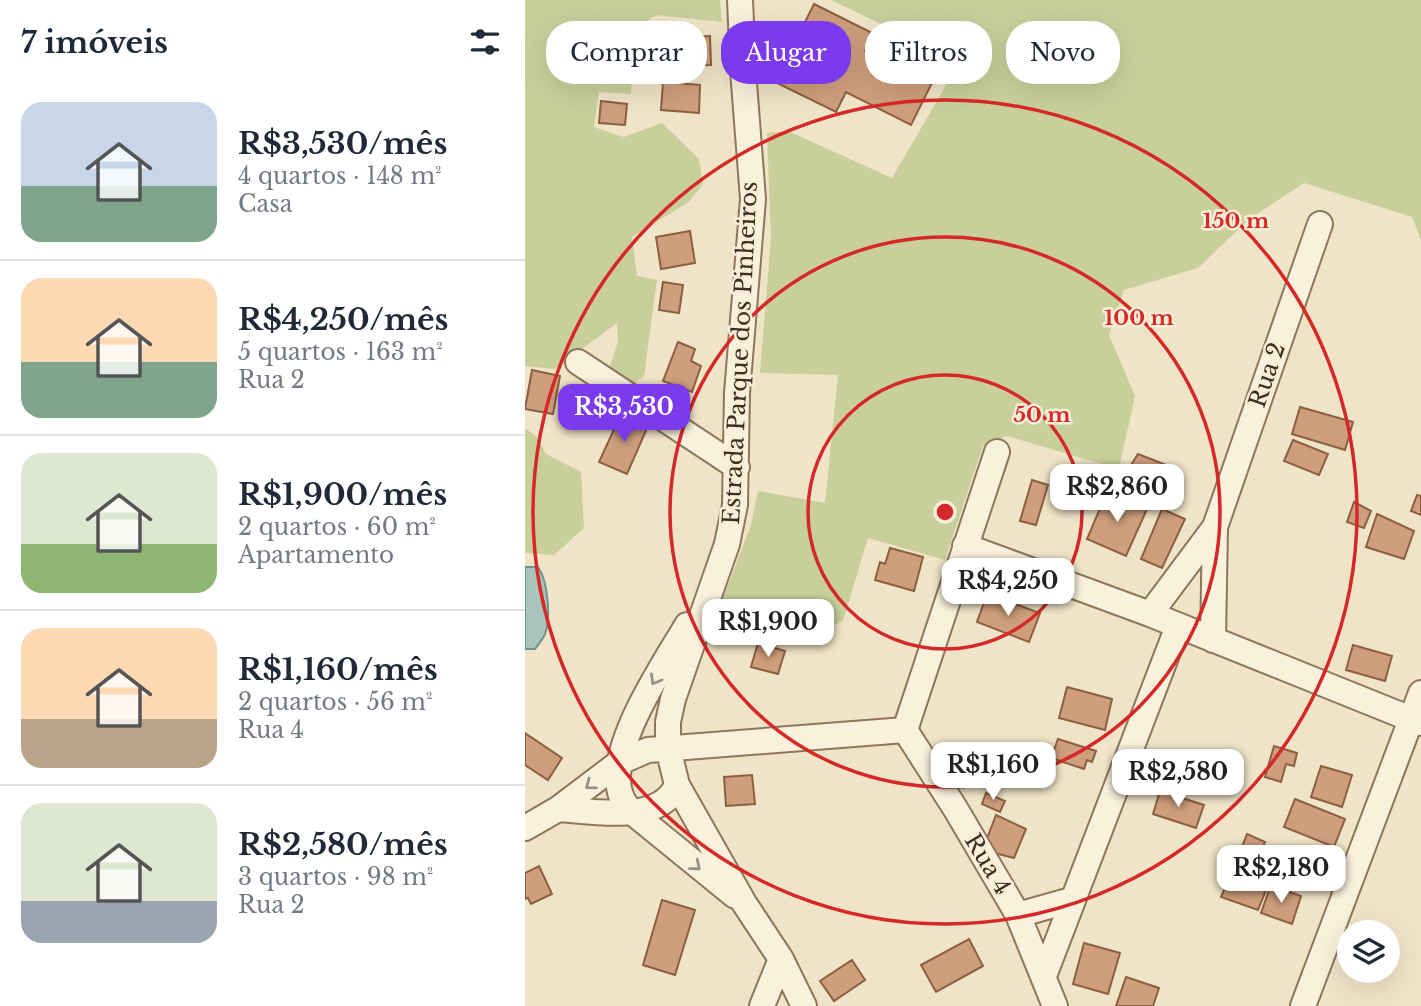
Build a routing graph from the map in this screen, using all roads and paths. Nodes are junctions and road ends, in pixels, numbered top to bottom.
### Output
1 (740, 0) edge
2 (1320, 224) dead end
3 (578, 362) dead end
4 (997, 452) dead end
5 (737, 467) junction
6 (1215, 527) junction
7 (965, 546) junction
8 (714, 579) junction
9 (1150, 614) junction
10 (1178, 625) junction
11 (1213, 640) junction
12 (1421, 693) edge
13 (1416, 721) edge
14 (905, 730) junction
15 (668, 748) junction
16 (619, 762) junction
17 (677, 785) junction
18 (558, 809) junction
19 (633, 813) junction
20 (525, 828) edge
21 (1071, 900) junction
22 (744, 903) junction
23 (1018, 915) junction
24 (781, 959) junction
25 (1044, 976) junction
26 (762, 1006) edge
27 (804, 1006) edge
28 (1055, 1006) edge
29 (1303, 1006) edge

1 - 5 street, Estrada Parque dos Pinheiros
2 - 6 street, Rua 2
3 - 5 street
4 - 7 street
5 - 8 street, Estrada Parque dos Pinheiros
6 - 9 street, Rua 2
6 - 11 street, Rua 2
7 - 9 street
7 - 14 street
8 - 15 street, Estrada Parque dos Pinheiros
8 -> 16 street, Estrada Parque dos Pinheiros
9 - 10 street
10 - 11 street
10 - 21 street
11 - 13 street
12 - 13 street
13 - 29 street
14 - 15 street
14 - 23 street, Rua 4
15 - 16 street
15 - 17 street, Estrada Parque dos Pinheiros
16 -> 18 street
16 - 19 street, Estrada Parque dos Pinheiros
17 - 19 street
17 - 22 street, Estrada Parque dos Pinheiros
18 - 19 street
18 - 20 street
19 -> 22 street, Estrada Parque dos Pinheiros
21 - 23 street
21 - 25 street
22 - 24 street, Estrada Parque dos Pinheiros
23 - 25 street, Rua 4
24 - 26 street
24 - 27 street, Estrada Parque dos Pinheiros
25 - 28 street, Rua 4

